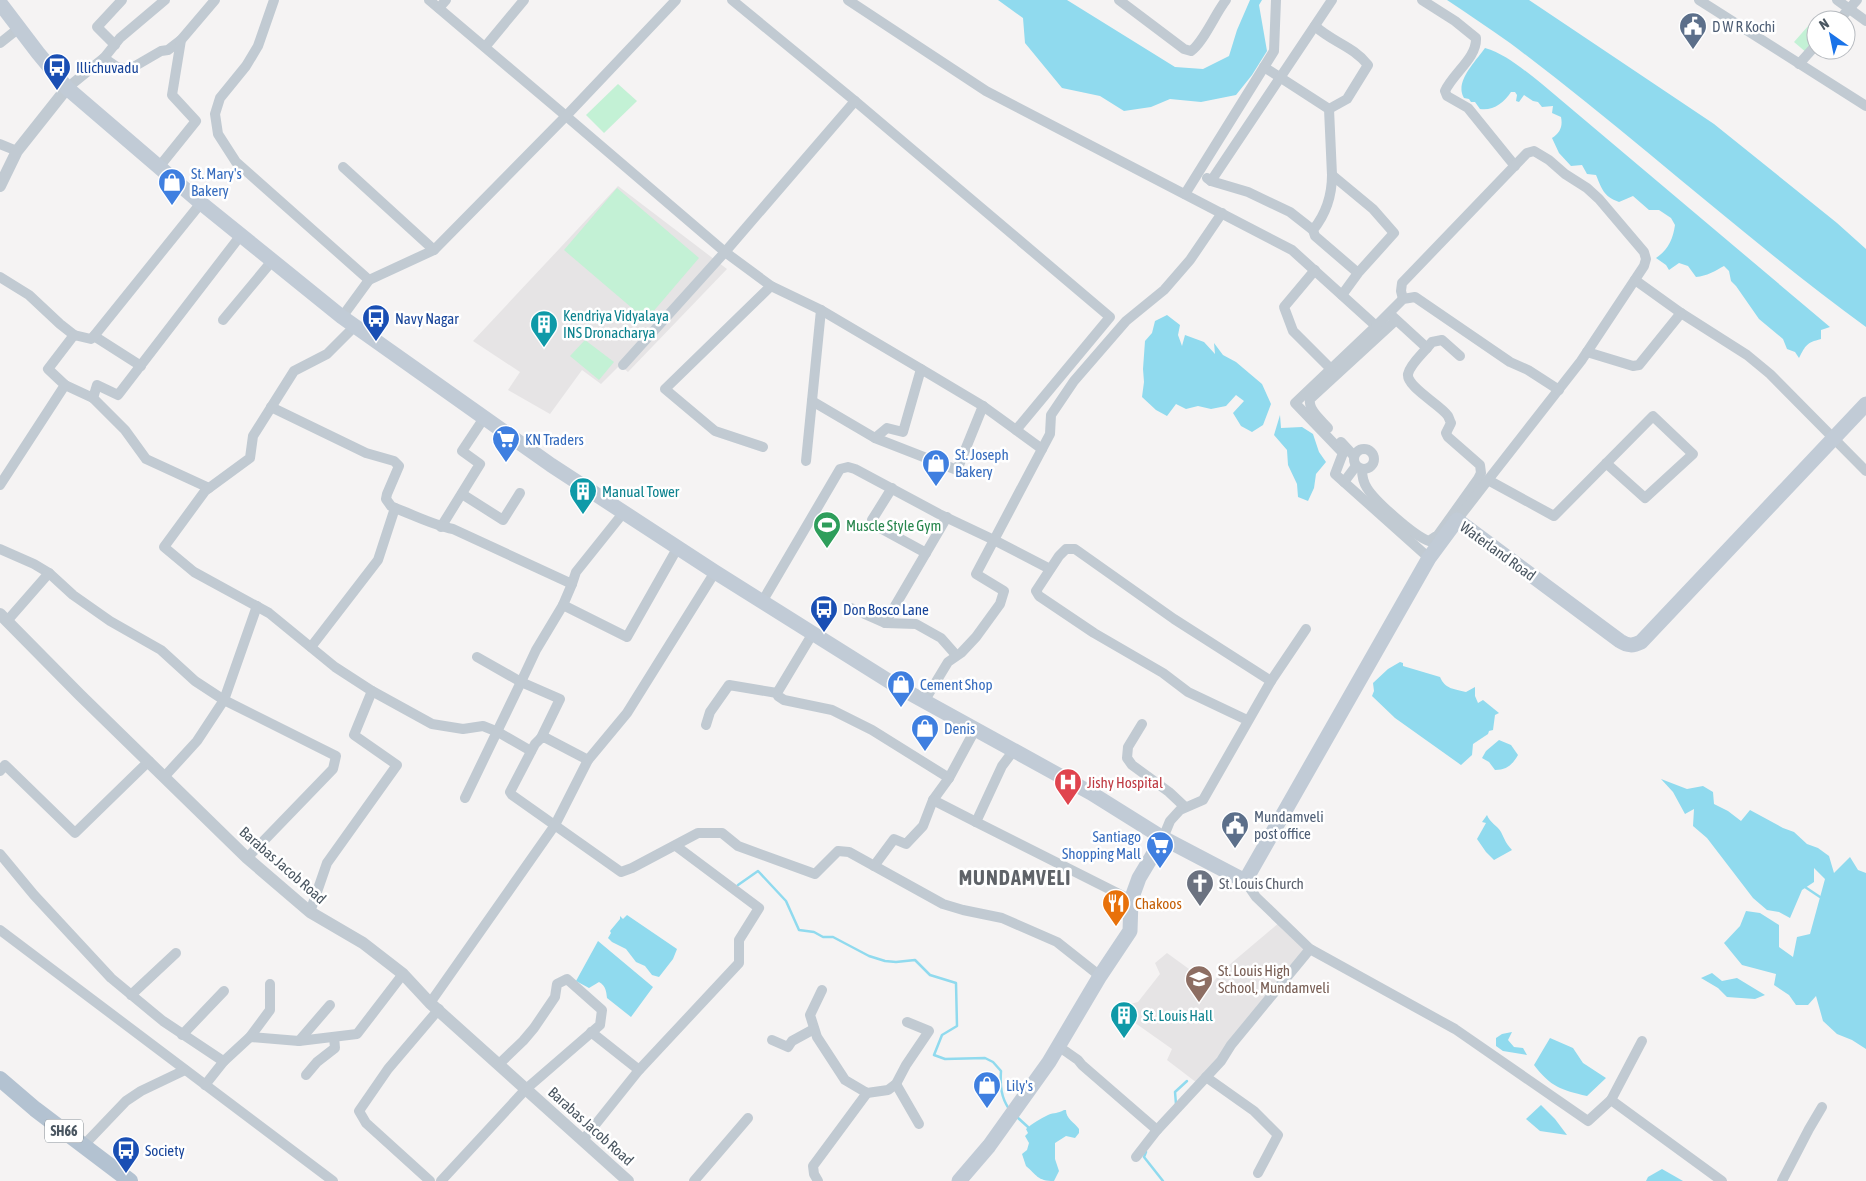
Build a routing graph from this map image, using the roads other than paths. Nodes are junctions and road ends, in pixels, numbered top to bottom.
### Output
1 (122, 0) edge
2 (165, 0) edge
3 (215, 0) edge
4 (274, 0) edge
5 (429, 0) edge
6 (446, 0) edge
7 (524, 0) edge
8 (676, 0) edge
9 (732, 0) edge
10 (848, 0) edge
11 (1119, 0) edge
12 (1226, 0) edge
13 (1276, 0) edge
14 (1332, 0) edge
15 (1422, 0) edge
16 (1699, 0) edge
17 (1837, 0) edge
18 (1857, 0) edge
19 (0, 3) edge
20 (439, 8) junction
21 (1849, 9) junction
22 (1866, 21) edge
23 (1316, 26) junction
24 (19, 28) junction
25 (181, 40) junction
26 (0, 44) edge
27 (115, 45) junction
28 (485, 47) junction
29 (1806, 56) edge
30 (104, 58) junction
31 (1799, 64) junction
32 (1264, 67) junction
33 (1279, 77) junction
34 (67, 88) junction
35 (855, 101) junction
36 (1866, 106) edge
37 (1329, 109) junction
38 (566, 116) junction
39 (0, 144) edge
40 (17, 151) junction
41 (1515, 166) junction
42 (159, 167) junction
43 (343, 167) dead end
44 (1199, 172) junction
45 (1332, 175) junction
46 (1211, 181) junction
47 (0, 186) edge
48 (1185, 194) junction
49 (201, 203) junction
50 (1222, 213) junction
51 (1312, 230) junction
52 (240, 235) junction
53 (434, 250) junction
54 (724, 252) junction
55 (272, 261) junction
56 (1315, 270) junction
57 (1358, 273) junction
58 (0, 277) edge
59 (369, 280) junction
60 (1636, 280) junction
61 (771, 286) junction
62 (1342, 295) junction
63 (1403, 299) junction
64 (821, 310) junction
65 (1681, 313) junction
66 (1392, 316) junction
67 (342, 317) junction
68 (223, 320) dead end
69 (355, 326) junction
70 (1376, 326) junction
71 (74, 335) junction
72 (94, 336) junction
73 (1427, 348) junction
74 (1587, 352) junction
75 (1460, 356) dead end
76 (624, 365) dead end
77 (141, 366) junction
78 (921, 368) junction
79 (1330, 369) junction
80 (65, 385) junction
81 (1559, 390) junction
82 (92, 398) junction
83 (812, 401) junction
84 (1866, 404) edge
85 (983, 406) junction
86 (271, 407) junction
87 (484, 418) junction
88 (1016, 430) junction
89 (875, 438) junction
90 (1833, 439) junction
91 (763, 447) dead end
92 (1042, 449) junction
93 (806, 460) dead end
94 (1606, 463) junction
95 (1357, 464) junction
96 (1866, 471) edge
97 (1488, 480) junction
98 (1344, 482) junction
99 (0, 485) edge
100 (209, 488) junction
101 (892, 488) junction
102 (520, 492) dead end
103 (462, 494) junction
104 (395, 508) junction
105 (624, 512) junction
106 (947, 518) junction
107 (1457, 520) junction
108 (441, 527) junction
109 (994, 540) junction
110 (678, 547) junction
111 (0, 549) edge
112 (926, 553) junction
113 (1429, 558) junction
114 (1050, 569) junction
115 (714, 572) junction
116 (49, 573) junction
117 (572, 584) junction
118 (762, 602) junction
119 (563, 605) junction
120 (257, 606) junction
121 (851, 608) dead end
122 (3, 617) edge
123 (885, 623) junction
124 (1306, 629) dead end
125 (813, 633) junction
126 (311, 647) junction
127 (956, 655) junction
128 (477, 657) dead end
129 (1270, 681) junction
130 (522, 682) junction
131 (372, 690) junction
132 (777, 693) junction
133 (224, 700) junction
134 (924, 700) junction
135 (1248, 720) junction
136 (1142, 724) dead end
137 (706, 725) dead end
138 (976, 728) junction
139 (498, 732) junction
140 (541, 738) junction
141 (1014, 750) junction
142 (531, 751) junction
143 (588, 760) junction
144 (149, 761) junction
145 (0, 770) edge
146 (165, 776) junction
147 (949, 778) junction
148 (465, 798) dead end
149 (933, 800) junction
150 (1185, 808) junction
151 (976, 822) junction
152 (555, 825) junction
153 (1163, 838) junction
154 (676, 846) junction
155 (0, 854) edge
156 (247, 858) junction
157 (874, 866) junction
158 (1245, 881) junction
159 (1131, 900) junction
160 (310, 912) junction
161 (0, 930) edge
162 (1310, 949) junction
163 (176, 953) dead end
164 (403, 974) junction
165 (1100, 976) junction
166 (270, 984) dead end
167 (822, 990) dead end
168 (224, 991) dead end
169 (131, 995) junction
170 (330, 1005) dead end
171 (435, 1006) junction
172 (907, 1022) dead end
173 (814, 1029) junction
174 (591, 1032) junction
175 (182, 1035) junction
176 (250, 1037) junction
177 (334, 1037) junction
178 (772, 1040) dead end
179 (299, 1041) junction
180 (1642, 1042) dead end
181 (1058, 1046) junction
182 (224, 1061) junction
183 (499, 1064) junction
184 (185, 1070) junction
185 (639, 1070) junction
186 (306, 1075) dead end
187 (1206, 1077) junction
188 (0, 1079) edge
189 (896, 1084) junction
190 (205, 1085) junction
191 (526, 1089) junction
192 (867, 1094) junction
193 (1611, 1100) junction
194 (1822, 1107) dead end
195 (748, 1118) dead end
196 (919, 1124) dead end
197 (1157, 1130) junction
198 (583, 1140) junction
199 (83, 1146) junction
200 (1136, 1157) dead end
201 (1258, 1173) dead end
202 (621, 1179) edge
203 (130, 1181) edge
204 (333, 1181) edge
205 (430, 1181) edge
206 (441, 1181) edge
207 (694, 1181) edge
208 (818, 1181) edge
209 (959, 1181) edge
210 (1722, 1181) edge
211 (1782, 1181) edge

1 - 27 street
2 - 27 street
3 - 25 street
4 - 59 street
5 - 20 street
6 - 20 street
7 - 28 street
8 - 38 street
9 - 35 street
10 - 48 street
11 - 12 street
13 - 32 street
14 - 23 street
15 - 41 street
16 - 31 street
17 - 21 street
18 - 21 street
19 - 24 main road
20 - 28 street
21 - 22 street
23 - 33 street
23 - 37 street
24 - 26 street
24 - 34 main road
25 - 30 street
25 - 42 street
27 - 30 street
28 - 38 street
29 - 31 street
30 - 34 street
31 - 36 street
32 - 33 street
32 - 44 street
33 - 37 street
33 - 46 street
34 - 40 street
34 - 42 main road
35 - 54 street
35 - 88 street
37 - 45 street
38 - 53 street
38 - 54 street
39 - 40 street
40 - 47 street
41 - 60 street
41 - 63 street
42 - 49 main road
43 - 53 street
44 - 46 street
44 - 48 street
45 - 51 street
45 - 57 street
46 - 51 street
48 - 50 street
49 - 52 main road
49 - 72 street
50 - 56 street
50 - 92 street
51 - 57 street
52 - 55 main road
52 - 77 street
53 - 59 street
54 - 61 street
54 - 76 street
55 - 67 main road
55 - 68 street
56 - 62 street
56 - 79 street
57 - 62 street
58 - 71 street
59 - 67 street
60 - 65 street
60 - 74 street
61 - 64 street
61 - 91 street
62 - 70 street
63 - 66 street
63 - 81 street
64 - 78 street
64 - 83 street
65 - 74 street
65 - 90 street
66 - 70 street
66 - 73 street
66 - 95 street
67 - 69 main road
69 - 86 street
69 - 87 main road
70 - 79 street
71 - 72 street
71 - 80 street
72 - 77 street
73 - 75 street
73 - 95 street
74 - 81 street
77 - 82 street
78 - 85 street
78 - 89 street
79 - 98 street
80 - 82 street
80 - 99 street
81 - 97 street
82 - 100 street
83 - 89 street
83 - 93 street
84 - 90 main road, Waterland Road
85 - 88 street
85 - 89 street
86 - 100 street
86 - 104 street
87 - 103 street
87 - 105 main road
88 - 92 street
90 - 96 street
90 - 107 main road, Waterland Road
92 - 109 street
94 - 94 street
94 - 97 street
95 - 98 street
97 - 107 street
98 - 113 street
100 - 120 street
101 - 106 street
101 - 112 street
101 - 118 street
102 - 103 street
103 - 108 street
104 - 108 street
104 - 126 street
105 - 110 main road
105 - 117 street
106 - 109 street
106 - 112 street
107 - 113 main road, Waterland Road
108 - 117 street
109 - 114 street
109 - 127 street
110 - 115 main road
110 - 119 street
111 - 116 street
112 - 123 street
113 - 158 main road, Waterland Road
114 - 129 street
114 - 135 street
115 - 118 main road
115 - 143 street
116 - 122 street
116 - 133 street
117 - 119 street
118 - 125 main road
119 - 130 street
120 - 126 street
120 - 133 street
121 - 123 street
122 - 144 street, Barabas Jacob Road
123 - 127 street
124 - 129 street
125 - 132 street
125 - 134 main road
126 - 131 street
127 - 134 street
128 - 130 street
129 - 135 street
130 - 139 street
130 - 140 street
131 - 139 street
131 - 160 street
132 - 137 street
132 - 147 street
133 - 146 street
133 - 156 street
134 - 138 main road
135 - 150 street
136 - 150 street
138 - 141 main road
138 - 147 street
139 - 142 street
139 - 148 street
140 - 142 street
140 - 143 street
141 - 151 street
141 - 153 main road
142 - 152 street
143 - 152 street
144 - 145 street
144 - 146 street, Barabas Jacob Road
146 - 156 street, Barabas Jacob Road
147 - 149 street
149 - 151 street
149 - 157 street
150 - 153 street
151 - 159 street
152 - 154 street
152 - 171 street
153 - 158 main road
153 - 159 main road
154 - 157 street
154 - 185 street
155 - 169 street
156 - 160 street, Barabas Jacob Road
157 - 165 street
158 - 162 street
159 - 165 main road
160 - 164 street, Barabas Jacob Road
161 - 184 street
162 - 187 street
162 - 193 street
163 - 169 street
164 - 171 street, Barabas Jacob Road
164 - 177 street
165 - 181 main road
166 - 176 street
167 - 173 street
168 - 175 street
169 - 175 street
170 - 179 street
171 - 183 street, Barabas Jacob Road
171 - 205 street
172 - 189 street
173 - 178 street
173 - 192 street
174 - 183 street
174 - 185 street
174 - 191 street
175 - 182 street
176 - 179 street
176 - 182 street
177 - 179 street
177 - 186 street
180 - 193 street
181 - 197 street
181 - 209 main road
182 - 190 street
183 - 191 street, Barabas Jacob Road
184 - 190 street
184 - 199 street
185 - 198 street
187 - 197 street
187 - 201 street
188 - 199 main road, SH66
189 - 192 street
189 - 196 street
190 - 204 street
191 - 198 street, Barabas Jacob Road
191 - 206 street
192 - 208 street
193 - 210 street
194 - 211 street
195 - 207 street
197 - 200 street
198 - 202 street, Barabas Jacob Road
199 - 203 main road, SH66

